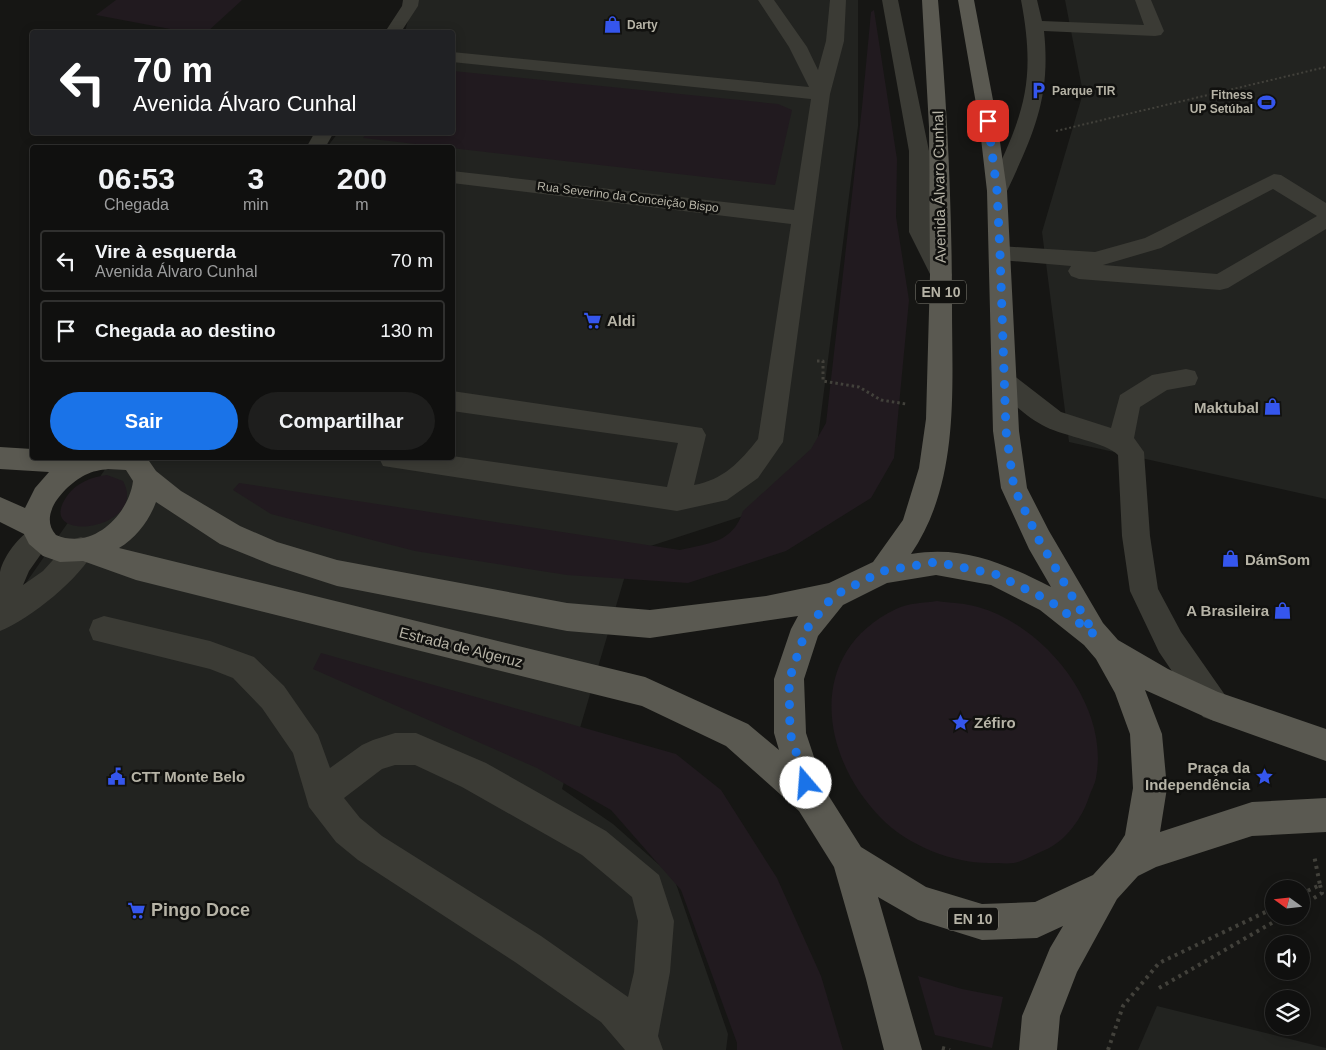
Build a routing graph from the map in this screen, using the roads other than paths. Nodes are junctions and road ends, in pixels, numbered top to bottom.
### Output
1 (411, 0) edge
2 (766, 0) edge
3 (838, 0) edge
4 (890, 0) edge
5 (930, 0) edge
6 (966, 0) edge
7 (1029, 0) edge
8 (1143, 0) edge
9 (1035, 26) junction
10 (395, 30) edge
11 (455, 58) edge
12 (821, 94) junction
13 (455, 177) edge
14 (997, 191) junction
15 (1326, 212) edge
16 (803, 218) junction
17 (1326, 220) edge
18 (1000, 259) junction
19 (941, 275) junction
20 (1186, 378) dead end
21 (1004, 382) junction
22 (455, 401) edge
23 (1121, 441) junction
24 (0, 458) edge
25 (90, 460) edge
26 (98, 460) edge
27 (130, 460) edge
28 (415, 460) edge
29 (146, 469) edge
30 (677, 500) junction
31 (0, 509) edge
32 (37, 532) junction
33 (83, 549) junction
34 (883, 571) junction
35 (833, 596) junction
36 (0, 602) edge
37 (0, 617) edge
38 (104, 630) dead end
39 (1101, 642) junction
40 (1214, 706) junction
41 (1326, 745) edge
42 (321, 795) junction
43 (811, 799) junction
44 (1326, 815) edge
45 (849, 859) junction
46 (1116, 876) junction
47 (642, 1043) edge
48 (903, 1050) edge
49 (1038, 1050) edge

1 - 10 street
2 - 12 street
3 - 12 street
4 - 19 street
5 - 19 main road, Avenida Álvaro Cunhal / EN 10
6 - 14 main road, EN 10
7 - 9 street
8 - 9 street
9 - 14 street
11 - 12 street
12 - 16 street
13 - 16 street, Rua Severino da Conceição Bispo
14 - 18 main road, EN 10
15 - 18 street
16 - 30 street
17 - 18 street
18 - 21 main road, EN 10
19 - 34 main road, Avenida Álvaro Cunhal / EN 10
20 - 23 street
21 - 23 street
21 - 39 main road, EN 10
22 - 30 street
23 - 40 street
24 - 25 main road
26 - 32 main road
27 - 29 main road
28 - 30 street
29 - 33 main road, Estrada de Algeruz
29 - 35 main road
31 - 32 main road, Estrada de Algeruz
32 - 33 main road, Estrada de Algeruz
32 - 36 street
33 - 37 street
33 - 43 main road, Estrada de Algeruz
34 - 35 main road, EN 10
34 - 39 main road, EN 10
35 - 43 main road, EN 10
38 - 42 street
39 - 40 main road
39 - 46 main road, EN 10
40 - 41 main road
42 - 47 street
42 - 47 street
43 - 45 main road, EN 10
44 - 46 main road
45 - 46 main road, EN 10
45 - 48 main road, EN 10
46 - 49 main road, EN 10

